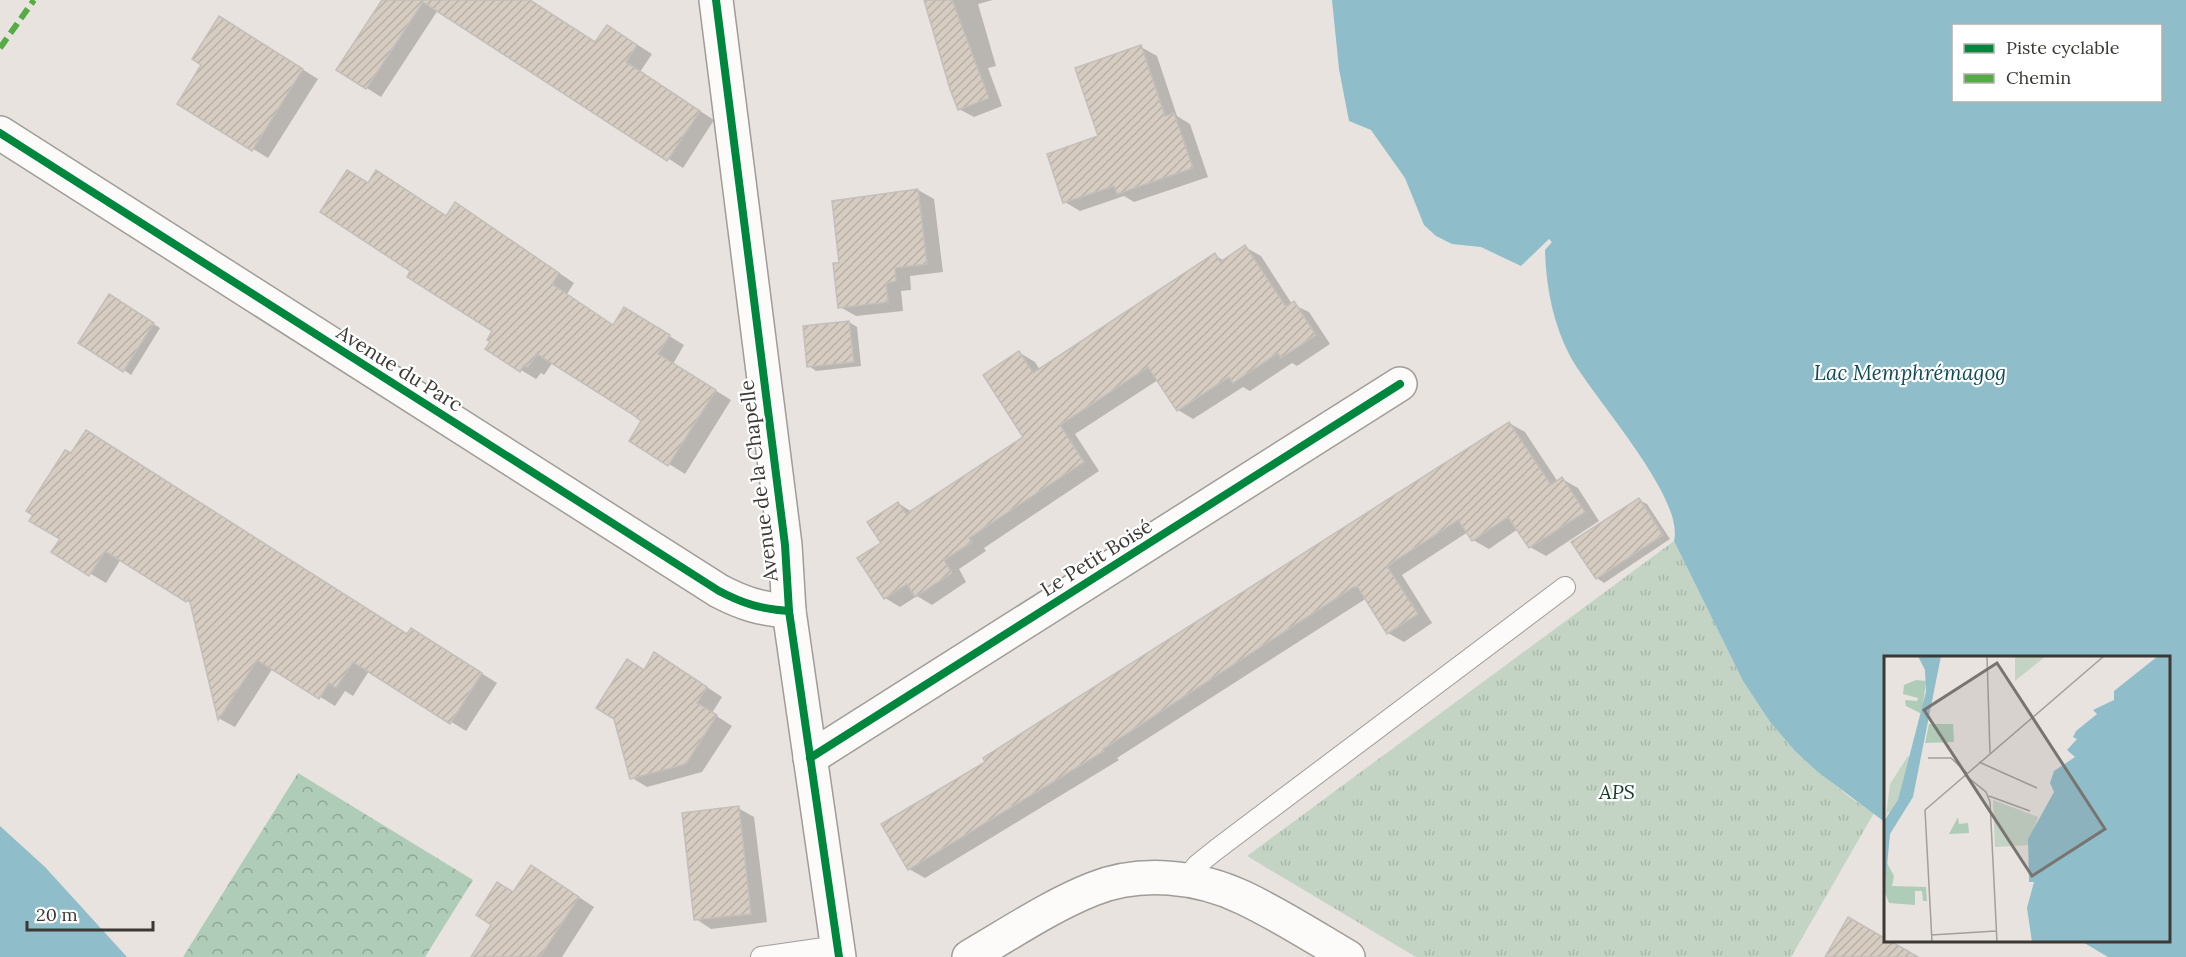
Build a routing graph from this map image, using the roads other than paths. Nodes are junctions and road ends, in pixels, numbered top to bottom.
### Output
1 (716, 0) edge
2 (0, 134) edge
3 (1400, 384) dead end
4 (1566, 587) dead end
5 (789, 611) junction
6 (810, 758) junction
7 (1185, 880) junction
8 (839, 952) edge
9 (761, 957) edge
10 (969, 957) edge
11 (1348, 957) edge

1 - 5 street, Avenue de la Chapelle
2 - 5 street, Avenue du Parc
3 - 6 street, Le Petit Boisé
4 - 7 lane
5 - 6 street, Avenue de la Chapelle
6 - 8 street, Avenue de la Chapelle
7 - 10 street
7 - 11 street
8 - 9 lane

